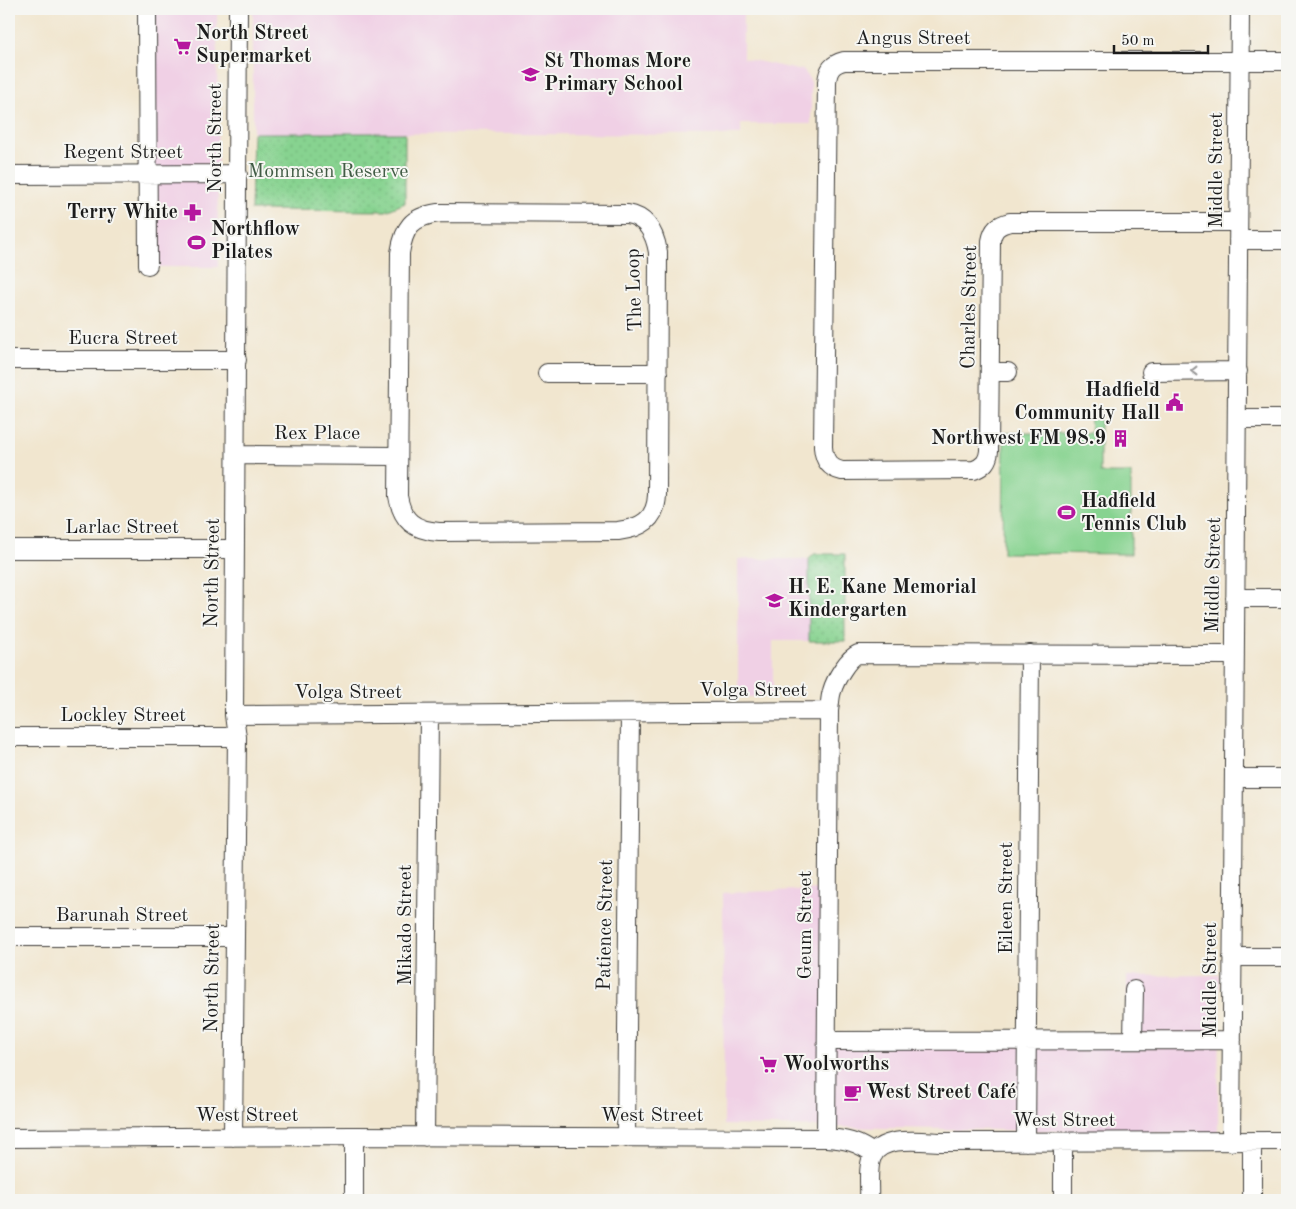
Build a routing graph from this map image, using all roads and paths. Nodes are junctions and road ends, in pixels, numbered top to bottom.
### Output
1 (147, 9) edge
2 (238, 9) edge
3 (1240, 9) edge
4 (1239, 61) junction
5 (1287, 61) edge
6 (147, 174) junction
7 (238, 174) junction
8 (9, 175) edge
9 (1238, 231) junction
10 (1287, 240) edge
11 (148, 265) dead end
12 (9, 360) edge
13 (237, 360) junction
14 (990, 372) junction
15 (1008, 372) dead end
16 (1151, 372) dead end
17 (1238, 372) junction
18 (547, 373) dead end
19 (658, 373) junction
20 (1237, 419) junction
21 (1287, 419) edge
22 (236, 455) junction
23 (397, 456) junction
24 (824, 458) joint
25 (9, 549) edge
26 (234, 549) junction
27 (1235, 598) junction
28 (1287, 598) edge
29 (1030, 654) junction
30 (1235, 654) junction
31 (829, 711) junction
32 (630, 713) junction
33 (429, 714) junction
34 (234, 715) junction
35 (9, 737) edge
36 (237, 737) junction
37 (1234, 778) junction
38 (1287, 778) edge
39 (9, 937) edge
40 (235, 937) junction
41 (1232, 957) junction
42 (1287, 957) edge
43 (1134, 990) dead end
44 (1027, 1039) junction
45 (1133, 1039) junction
46 (1232, 1040) junction
47 (827, 1041) junction
48 (354, 1136) junction
49 (233, 1137) junction
50 (425, 1137) junction
51 (9, 1138) edge
52 (626, 1138) junction
53 (826, 1138) junction
54 (1252, 1141) junction
55 (1287, 1141) edge
56 (1026, 1142) junction
57 (1063, 1142) junction
58 (1231, 1142) junction
59 (874, 1154) junction
60 (354, 1200) edge
61 (869, 1200) edge
62 (1063, 1200) edge
63 (1252, 1200) edge

1 - 6 street
2 - 7 street, North Street
3 - 4 street, Middle Street
4 - 5 street
4 - 9 street, Middle Street
4 - 24 street, Angus Street
6 - 7 street, Regent Street
6 - 8 street, Regent Street
6 - 11 street
7 - 13 street, North Street
9 - 10 street, Charles Street
9 - 14 street, Charles Street
9 - 17 street, Middle Street
12 - 13 street, Eucra Street
13 - 22 street, North Street
14 - 15 street
14 - 24 street, Charles Street
17 -> 16 street
17 - 20 street, Middle Street
18 - 19 street
19 - 23 street, The Loop
19 - 23 street, The Loop
20 - 21 street
20 - 27 street, Middle Street
22 - 23 street, Rex Place
22 - 26 street, North Street
25 - 26 street, Larlac Street
26 - 34 street, North Street
27 - 28 street
27 - 30 street, Middle Street
29 - 30 street, Volga Street
29 - 31 street, Volga Street
29 - 44 street, Eileen Street
30 - 37 street, Middle Street
31 - 32 street, Volga Street
31 - 47 street, Geum Street
32 - 33 street, Volga Street
32 - 52 street, Patience Street
33 - 34 street, Volga Street
33 - 50 street, Mikado Street
34 - 36 street, North Street
35 - 36 street, Lockley Street
36 - 40 street, North Street
37 - 38 street
37 - 41 street, Middle Street
39 - 40 street, Barunah Street
40 - 49 street, North Street
41 - 42 street
41 - 46 street, Middle Street
43 - 45 street
44 - 45 street
44 - 47 street
44 - 56 street, Eileen Street
45 - 46 street
46 - 58 street, Middle Street
47 - 53 street, Geum Street
48 - 49 street, West Street
48 - 50 street, West Street
48 - 60 street
49 - 51 street, West Street
50 - 52 street, West Street
52 - 53 street, West Street
53 - 59 street, West Street
54 - 55 street, West Street
54 - 58 street, West Street
54 - 63 street
56 - 57 street, West Street
56 - 59 street, West Street
57 - 58 street, West Street
57 - 62 street
59 - 61 street

